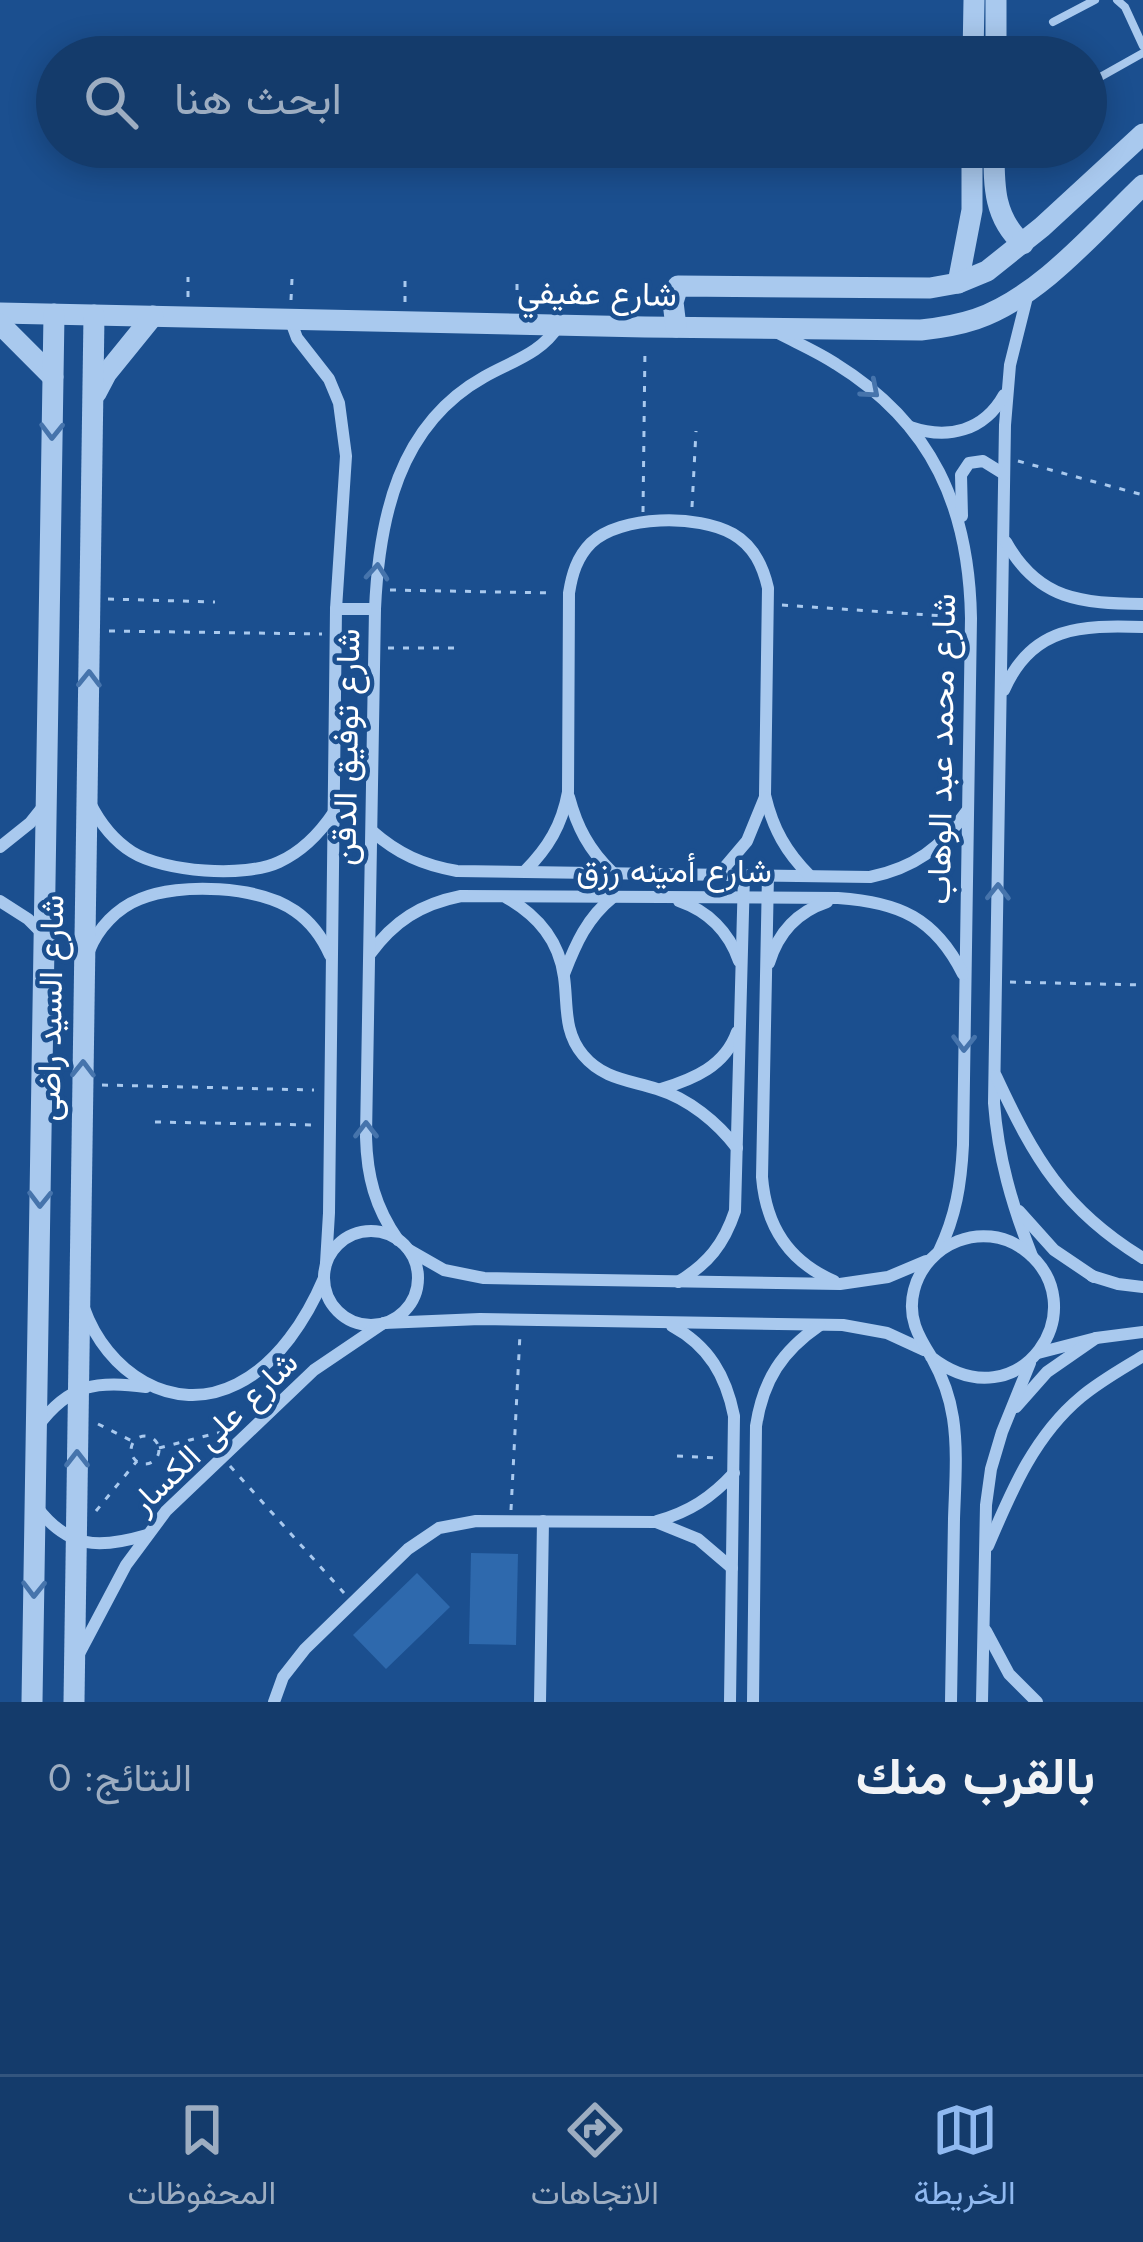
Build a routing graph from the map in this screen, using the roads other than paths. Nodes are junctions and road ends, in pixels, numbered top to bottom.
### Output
1 (974, 0) edge
2 (996, 0) edge
3 (1095, 0) edge
4 (1117, 0) edge
5 (1053, 22) dead end
6 (973, 36) edge
7 (996, 36) edge
8 (1143, 49) edge
9 (1107, 72) edge
10 (1143, 135) edge
11 (973, 168) edge
12 (995, 168) edge
13 (1107, 168) edge
14 (1107, 168) edge
15 (1143, 185) edge
16 (1023, 244) junction
17 (958, 283) junction
18 (707, 287) junction
19 (1029, 291) junction
20 (0, 313) edge
21 (54, 314) junction
22 (94, 315) junction
23 (153, 316) junction
24 (290, 320) junction
25 (0, 324) edge
26 (559, 325) junction
27 (706, 326) junction
28 (676, 327) junction
29 (771, 329) junction
30 (53, 377) junction
31 (1007, 390) junction
32 (93, 399) junction
33 (908, 427) junction
34 (1004, 474) junction
35 (962, 533) junction
36 (1004, 537) junction
37 (1143, 604) edge
38 (336, 609) junction
39 (375, 609) junction
40 (1143, 627) edge
41 (1001, 697) junction
42 (568, 793) junction
43 (765, 795) junction
44 (87, 796) junction
45 (46, 802) junction
46 (968, 810) junction
47 (334, 811) junction
48 (372, 831) junction
49 (0, 847) edge
50 (525, 871) junction
51 (612, 873) junction
52 (719, 874) junction
53 (744, 875) junction
54 (768, 875) junction
55 (810, 876) junction
56 (505, 896) junction
57 (613, 897) junction
58 (667, 897) junction
59 (744, 898) junction
60 (767, 898) junction
61 (838, 898) junction
62 (0, 901) edge
63 (44, 935) junction
64 (370, 955) junction
65 (332, 960) junction
66 (84, 963) junction
67 (742, 973) junction
68 (564, 975) junction
69 (766, 975) junction
70 (965, 978) junction
71 (741, 1020) junction
72 (994, 1072) junction
73 (660, 1090) junction
74 (738, 1149) junction
75 (1010, 1195) junction
76 (403, 1245) junction
77 (935, 1254) junction
78 (1034, 1257) junction
79 (1143, 1258) edge
80 (325, 1271) junction
81 (1094, 1277) junction
82 (678, 1282) junction
83 (840, 1284) junction
84 (79, 1286) junction
85 (1143, 1287) edge
86 (383, 1323) junction
87 (666, 1323) junction
88 (822, 1324) junction
89 (1143, 1332) edge
90 (1096, 1338) junction
91 (929, 1354) junction
92 (1143, 1356) edge
93 (1034, 1357) junction
94 (153, 1388) junction
95 (77, 1390) junction
96 (1008, 1418) junction
97 (36, 1427) junction
98 (734, 1466) junction
99 (35, 1505) junction
100 (543, 1521) junction
101 (656, 1522) junction
102 (147, 1534) junction
103 (76, 1537) junction
104 (985, 1553) junction
105 (732, 1568) junction
106 (984, 1626) junction
107 (75, 1664) junction
108 (32, 1702) edge
109 (74, 1702) edge
110 (274, 1702) edge
111 (540, 1702) edge
112 (730, 1702) edge
113 (753, 1702) edge
114 (951, 1702) edge
115 (982, 1702) edge
116 (1037, 1702) edge

1 - 6 street
2 - 7 street
3 - 5 lane
4 - 8 lane
8 - 9 lane
10 - 13 street, شارع عفيفي
11 - 17 street
12 - 16 street
14 - 16 street, شارع عفيفي
15 - 19 street, شارع عفيفي
16 - 17 street, شارع عفيفي
17 - 18 street, شارع عفيفي
18 - 27 street
18 - 28 street, شارع عفيفي
19 - 29 street, شارع عفيفي
19 - 31 street, شارع محمد عبد الوهاب
20 - 21 street, شارع عفيفي
21 - 22 street, شارع عفيفي
21 - 30 street, شارع السيد راضى
22 - 23 street, شارع عفيفي
22 - 32 street, شارع السيد راضى
23 - 24 street, شارع عفيفي
23 - 32 street
24 - 26 street, شارع عفيفي
24 - 38 street, شارع توفيق الدقن
25 - 30 street
26 - 28 street, شارع عفيفي
39 -> 26 street, شارع توفيق الدقن
27 - 28 street, شارع عفيفي
27 - 29 street, شارع عفيفي
29 -> 33 street, شارع محمد عبد الوهاب
30 -> 45 street, شارع السيد راضى
31 - 33 street
31 - 34 street, شارع محمد عبد الوهاب
44 -> 32 street, شارع السيد راضى
33 - 35 street, شارع محمد عبد الوهاب
34 - 35 street
34 - 36 street, شارع محمد عبد الوهاب
35 - 46 street, شارع محمد عبد الوهاب
36 - 37 street
36 - 41 street, شارع محمد عبد الوهاب
38 - 39 street
38 - 47 street, شارع توفيق الدقن
39 - 48 street, شارع توفيق الدقن
40 - 41 street
72 -> 41 street, شارع محمد عبد الوهاب
42 - 43 street
42 - 50 street
42 - 51 street
43 - 52 street
43 - 55 street
44 - 47 street
44 - 66 street, شارع السيد راضى
45 - 49 street
45 - 63 street, شارع السيد راضى
46 - 55 street, شارع أمينه رزق
46 - 70 street, شارع محمد عبد الوهاب
47 - 65 street, شارع توفيق الدقن
48 - 50 street, شارع أمينه رزق
48 - 64 street, شارع توفيق الدقن
50 - 51 street, شارع أمينه رزق
51 - 52 street, شارع أمينه رزق
52 - 53 street, شارع أمينه رزق
53 - 54 street, شارع أمينه رزق
53 - 59 street
54 - 55 street, شارع أمينه رزق
54 - 60 street
56 - 57 street, شارع أمينه رزق
56 - 64 street, شارع أمينه رزق
56 - 68 street
57 - 58 street, شارع أمينه رزق
57 - 68 street
58 - 59 street, شارع أمينه رزق
58 - 67 street
59 - 60 street, شارع أمينه رزق
59 - 67 street
60 - 61 street, شارع أمينه رزق
60 - 69 street
61 - 69 street
61 - 70 street, شارع أمينه رزق
62 - 63 street
63 -> 97 street, شارع السيد راضى
76 -> 64 street, شارع توفيق الدقن
65 - 66 street
65 - 80 street, شارع توفيق الدقن
84 -> 66 street, شارع السيد راضى
67 - 71 street
68 - 73 street
69 - 83 street
70 -> 77 street, شارع محمد عبد الوهاب
71 - 73 street
71 - 74 street
72 - 75 street, شارع محمد عبد الوهاب
72 - 79 street
73 - 74 street
74 - 82 street
75 - 78 street, شارع محمد عبد الوهاب
75 - 81 street
76 - 80 street
76 - 82 street
76 - 86 street
77 - 78 street
77 - 83 street
77 - 91 street
78 - 81 street
78 - 93 street
80 - 86 street
80 - 94 street, شارع على الكسار
81 - 85 street
82 - 83 street
84 - 94 street
84 - 95 street, شارع السيد راضى
86 - 87 street
86 - 102 street, شارع على الكسار
87 - 88 street
87 - 98 street
88 - 91 street
88 - 113 street
89 - 90 street
90 - 93 street
90 - 96 street
91 - 93 street
91 - 114 street
92 - 104 street
93 - 96 street
94 - 95 street, شارع على الكسار
95 - 97 street
103 -> 95 street, شارع السيد راضى
96 - 104 street
97 - 99 street, شارع السيد راضى
98 - 101 street
98 - 105 street
99 - 103 street
99 -> 108 street, شارع السيد راضى
100 - 101 street
100 - 110 street
100 - 111 street
101 - 105 street
102 - 103 street
102 - 107 street, شارع على الكسار
103 - 107 street, شارع السيد راضى
104 - 106 street
105 - 112 street
106 - 115 street
106 - 116 street
107 - 109 street, شارع السيد راضى

